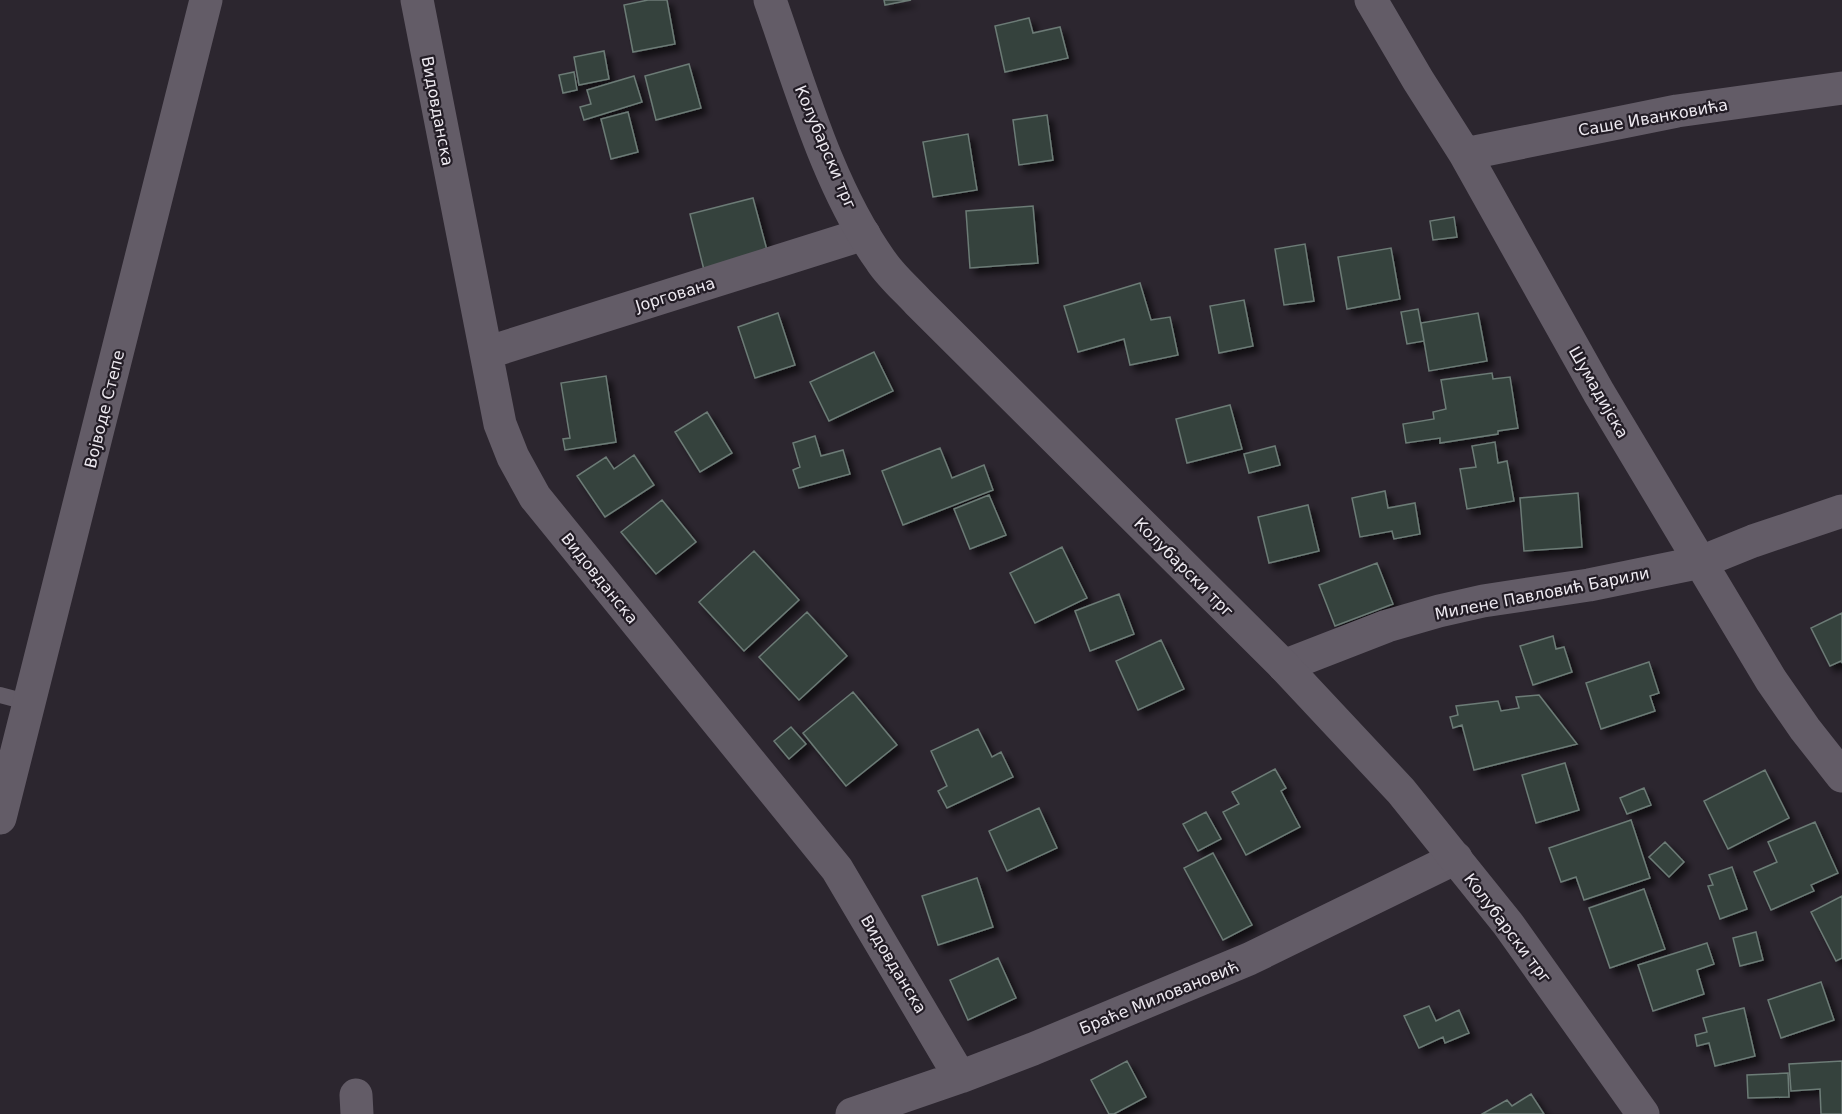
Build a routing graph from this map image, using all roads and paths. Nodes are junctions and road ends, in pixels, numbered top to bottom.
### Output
1 (206, 0) edge
2 (417, 0) edge
3 (770, 0) edge
4 (1371, 0) edge
5 (1842, 88) edge
6 (1465, 154) junction
7 (864, 234) junction
8 (486, 353) junction
9 (1842, 510) edge
10 (1701, 562) junction
11 (1284, 666) junction
12 (15, 699) edge
13 (1842, 776) edge
14 (0, 818) edge
15 (1456, 858) junction
16 (960, 1077) junction
17 (1635, 1112) edge
18 (852, 1114) edge

1 - 12 street, Војводе Степе
2 - 8 street, Видовданска
3 - 7 street, Колубарски трг
4 - 6 street, Шумадијска
5 - 6 street, Саше Иванковића
6 - 10 street, Шумадијска
7 - 8 street, Јоргована
7 - 11 street, Колубарски трг
8 - 16 street, Видовданска
9 - 10 street, Милене Павловић Барили
10 - 11 street, Милене Павловић Барили
10 - 13 street, Шумадијска
11 - 15 street, Колубарски трг
12 - 14 street, Војводе Степе
15 - 16 street, Браће Миловановић
15 - 17 street, Колубарски трг
16 - 18 street, Браће Миловановић

